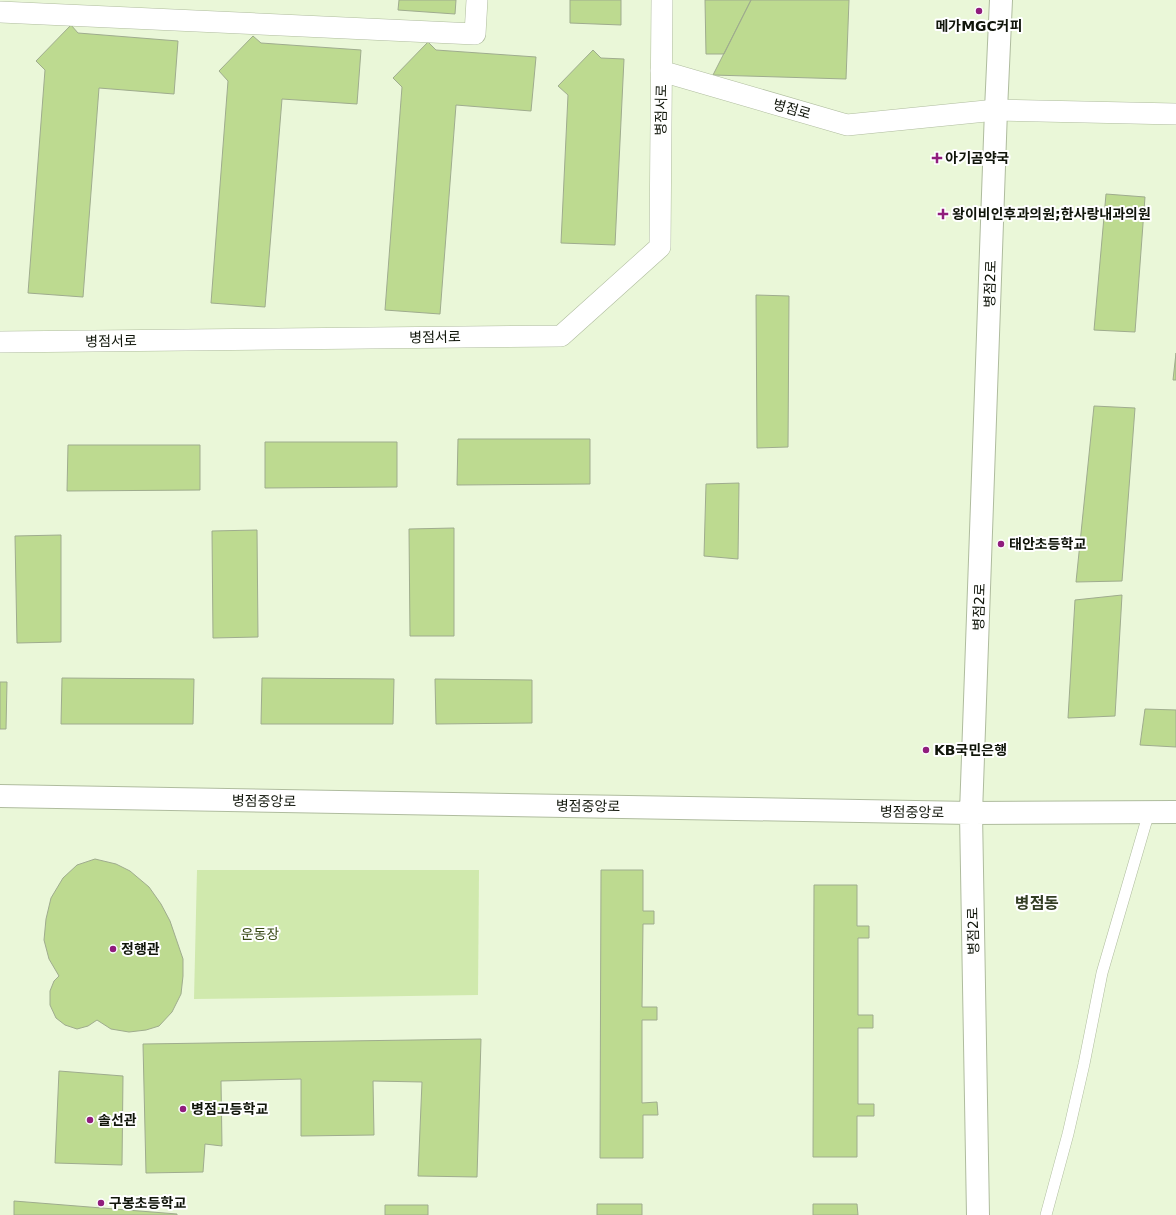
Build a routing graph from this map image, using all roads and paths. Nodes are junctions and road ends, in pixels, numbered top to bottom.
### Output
1 (478, 0) edge
2 (662, 0) edge
3 (1001, 0) edge
4 (0, 12) edge
5 (661, 72) junction
6 (996, 110) junction
7 (1176, 114) edge
8 (0, 342) edge
9 (0, 796) edge
10 (1149, 812) junction
11 (1176, 812) edge
12 (971, 813) junction
13 (978, 1215) edge
14 (1046, 1215) edge

1 - 4 street
2 - 5 street
3 - 6 street, 병점2로
5 - 6 street, 병점로
5 - 8 street, 병점서로
6 - 7 street, 병점로
6 - 12 street, 병점2로
9 - 12 street, 병점중앙로
10 - 11 street, 병점중앙로
10 - 12 street, 병점중앙로
10 - 14 lane
12 - 13 street, 병점2로

